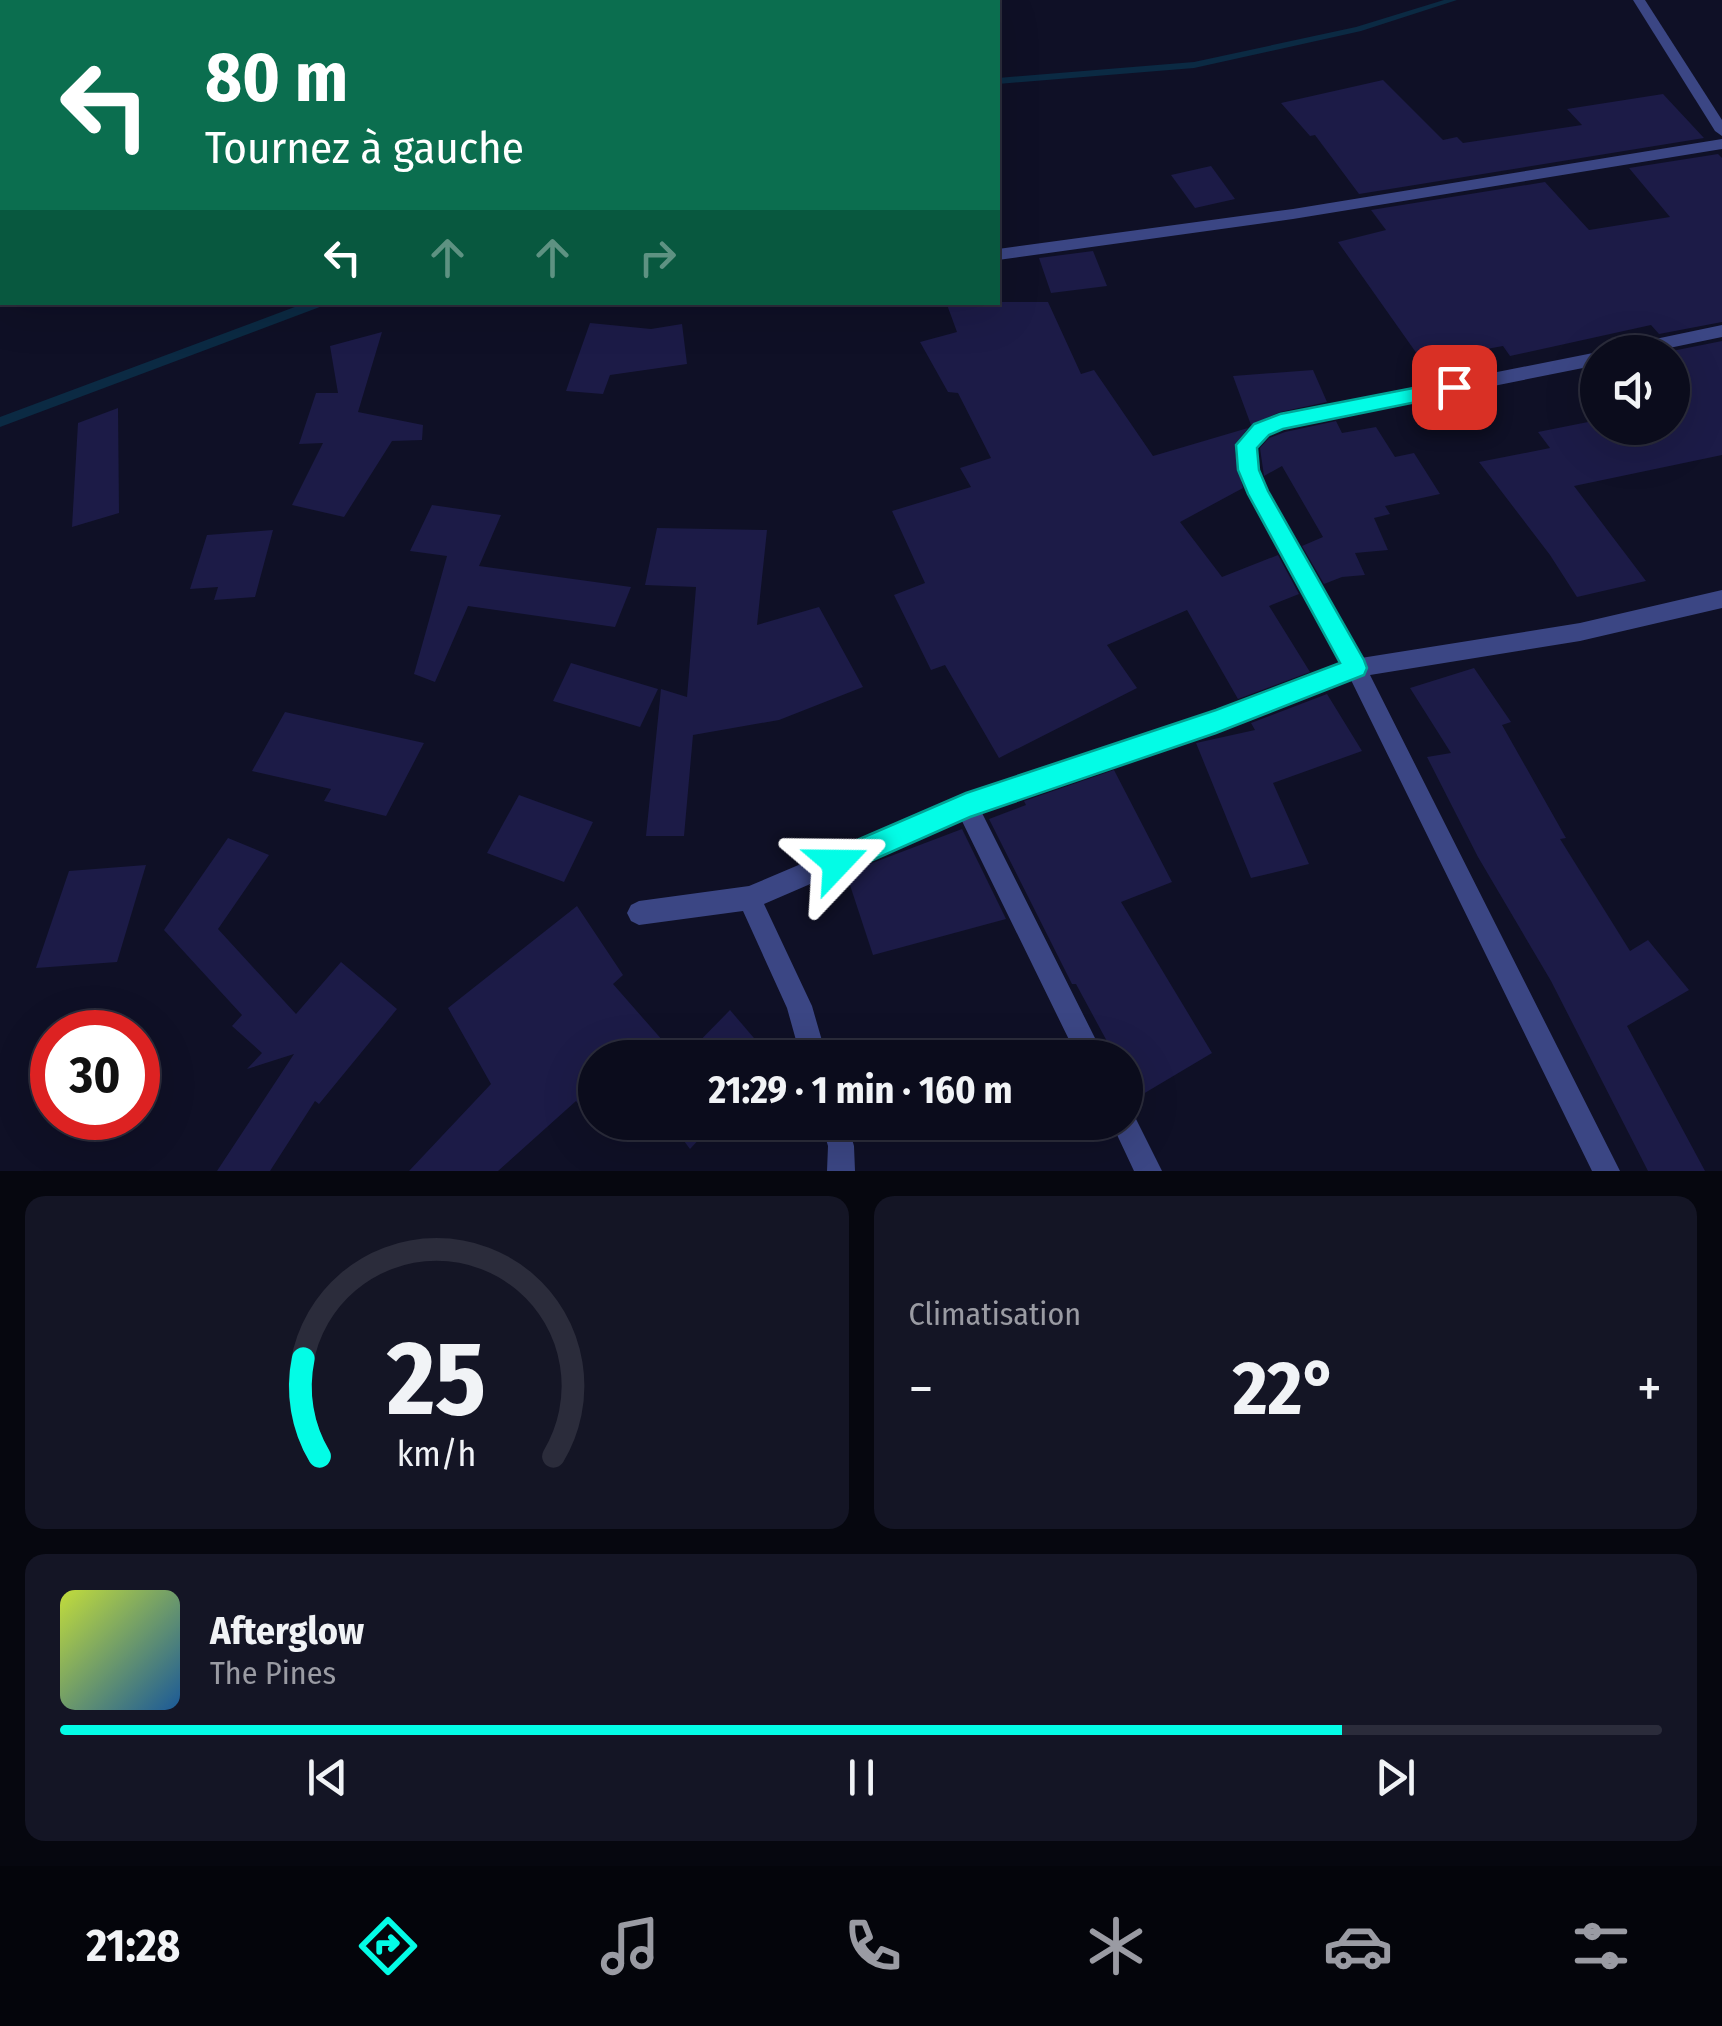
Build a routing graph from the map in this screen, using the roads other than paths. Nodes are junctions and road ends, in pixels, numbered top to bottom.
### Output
1 (1639, 0) edge
2 (1705, 106) junction
3 (1722, 106) edge
4 (1722, 131) edge
5 (1722, 144) edge
6 (1000, 255) edge
7 (1722, 331) edge
8 (1690, 338) edge
9 (1580, 362) edge
10 (1722, 599) edge
11 (1356, 668) junction
12 (966, 806) junction
13 (749, 898) junction
14 (639, 913) dead end
15 (809, 1040) edge
16 (1083, 1040) edge
17 (838, 1140) edge
18 (1133, 1140) edge
19 (842, 1171) edge
20 (1148, 1171) edge
21 (1606, 1171) edge

1 - 2 street
2 - 3 street
2 - 4 street
5 - 6 street
7 - 8 street
9 - 11 street
10 - 11 street
11 - 12 street
11 - 21 street
12 - 13 street
12 - 16 street
13 - 14 street
13 - 15 street
17 - 19 street
18 - 20 street

